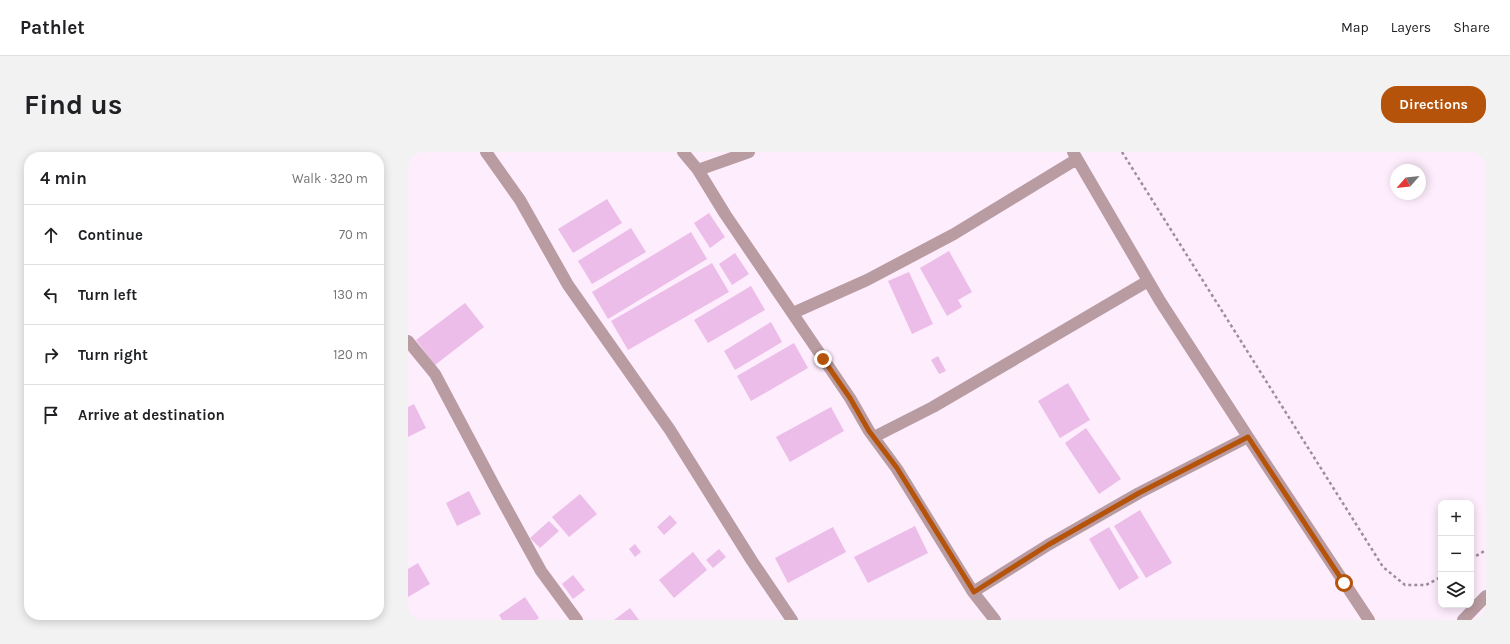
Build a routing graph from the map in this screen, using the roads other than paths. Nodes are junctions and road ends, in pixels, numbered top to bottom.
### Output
1 (486, 152) edge
2 (683, 152) edge
3 (748, 152) edge
4 (1075, 156) edge
5 (698, 170) junction
6 (1148, 281) junction
7 (793, 313) junction
8 (408, 341) edge
9 (874, 437) junction
10 (1248, 437) junction
11 (974, 592) junction
12 (1486, 596) edge
13 (577, 620) edge
14 (792, 620) edge
15 (995, 620) edge
16 (1369, 620) edge
17 (1462, 620) edge

1 - 14 street
2 - 5 street
3 - 5 street
4 - 6 street
4 - 7 street
5 - 7 street
6 - 9 street
6 - 10 street
7 - 9 street
8 - 13 street
9 - 11 street
10 - 11 street
10 - 16 street
11 - 15 street
12 - 17 street

